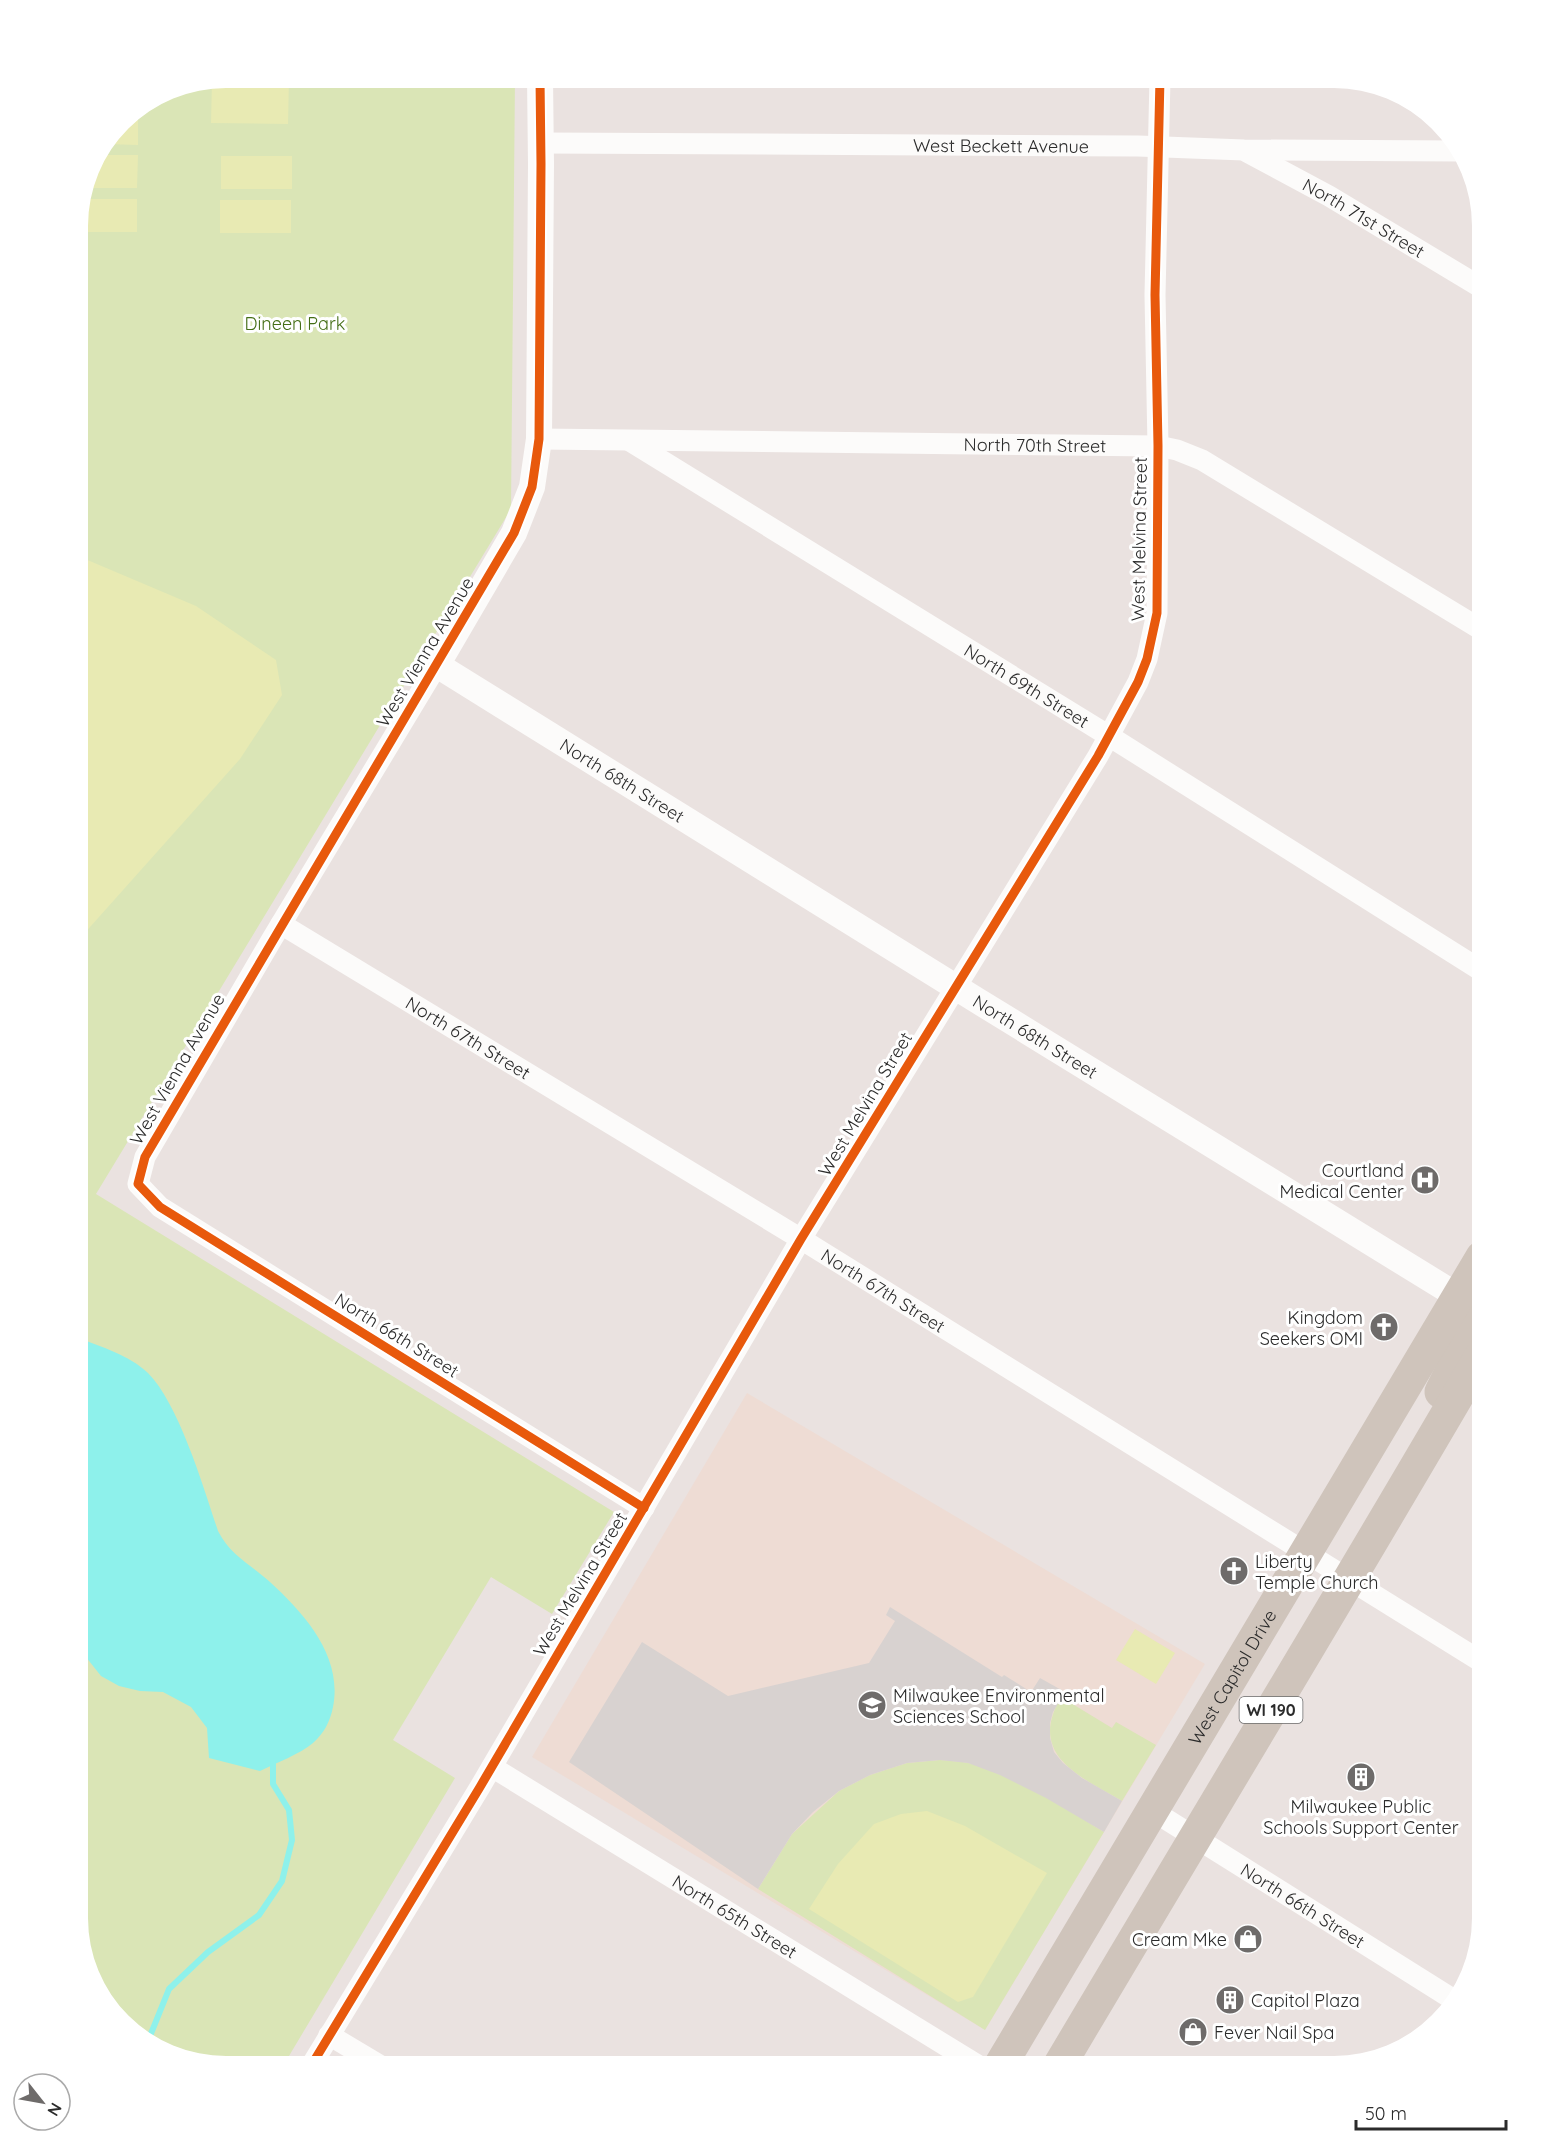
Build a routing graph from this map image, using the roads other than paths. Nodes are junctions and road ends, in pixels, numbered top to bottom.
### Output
1 (540, 88) edge
2 (1160, 89) edge
3 (541, 142) junction
4 (1159, 147) junction
5 (1244, 150) junction
6 (1448, 151) edge
7 (1472, 282) edge
8 (539, 439) junction
9 (630, 441) junction
10 (1158, 446) junction
11 (1472, 624) edge
12 (437, 665) junction
13 (1109, 736) junction
14 (281, 924) junction
15 (1472, 965) edge
16 (956, 987) junction
17 (138, 1184) joint
18 (801, 1239) junction
19 (1470, 1304) edge
20 (1472, 1371) edge
21 (1428, 1448) junction
22 (644, 1508) junction
23 (1306, 1554) junction
24 (1350, 1581) junction
25 (1472, 1656) edge
26 (492, 1767) junction
27 (1153, 1811) junction
28 (1195, 1836) junction
29 (1447, 1995) edge
30 (329, 2035) junction
31 (317, 2055) edge
32 (363, 2055) edge
33 (962, 2056) edge
34 (1006, 2056) edge
35 (1065, 2056) edge

1 - 3 street, West Vienna Avenue
2 - 4 street, West Melvina Street
3 - 4 street, West Beckett Avenue
3 - 8 street, West Vienna Avenue
4 - 5 street, West Beckett Avenue
4 - 10 street, West Melvina Street
5 - 6 street, West Beckett Avenue
5 - 7 street, North 71st Street
8 - 9 street, North 70th Street
8 - 12 street, West Vienna Avenue
9 - 10 street, North 70th Street
9 - 13 street, North 69th Street
10 - 11 street, North 70th Street
10 - 13 street, West Melvina Street
12 - 14 street, West Vienna Avenue
12 - 16 street, North 68th Street
13 - 15 street, North 69th Street
13 - 16 street, West Melvina Street
14 - 17 street, West Vienna Avenue
14 - 18 street, North 67th Street
16 - 18 street, West Melvina Street
16 - 19 street, North 68th Street
17 - 22 street, North 66th Street
18 - 22 street, West Melvina Street
18 - 23 street, North 67th Street
19 - 21 main road
19 - 23 main road, West Capitol Drive / WI 190
20 - 21 main road, WI 190
21 - 24 main road, WI 190
22 - 26 street, West Melvina Street
23 - 24 street, North 67th Street
23 - 27 main road, West Capitol Drive / WI 190
24 - 25 street, North 67th Street
24 - 28 main road, WI 190
26 - 30 street, West Melvina Street
26 - 33 street, North 65th Street
27 - 28 street, North 66th Street
27 - 34 main road, West Capitol Drive / WI 190
28 - 29 street, North 66th Street
28 - 35 main road, WI 190
30 - 31 street, West Melvina Street
30 - 32 street

